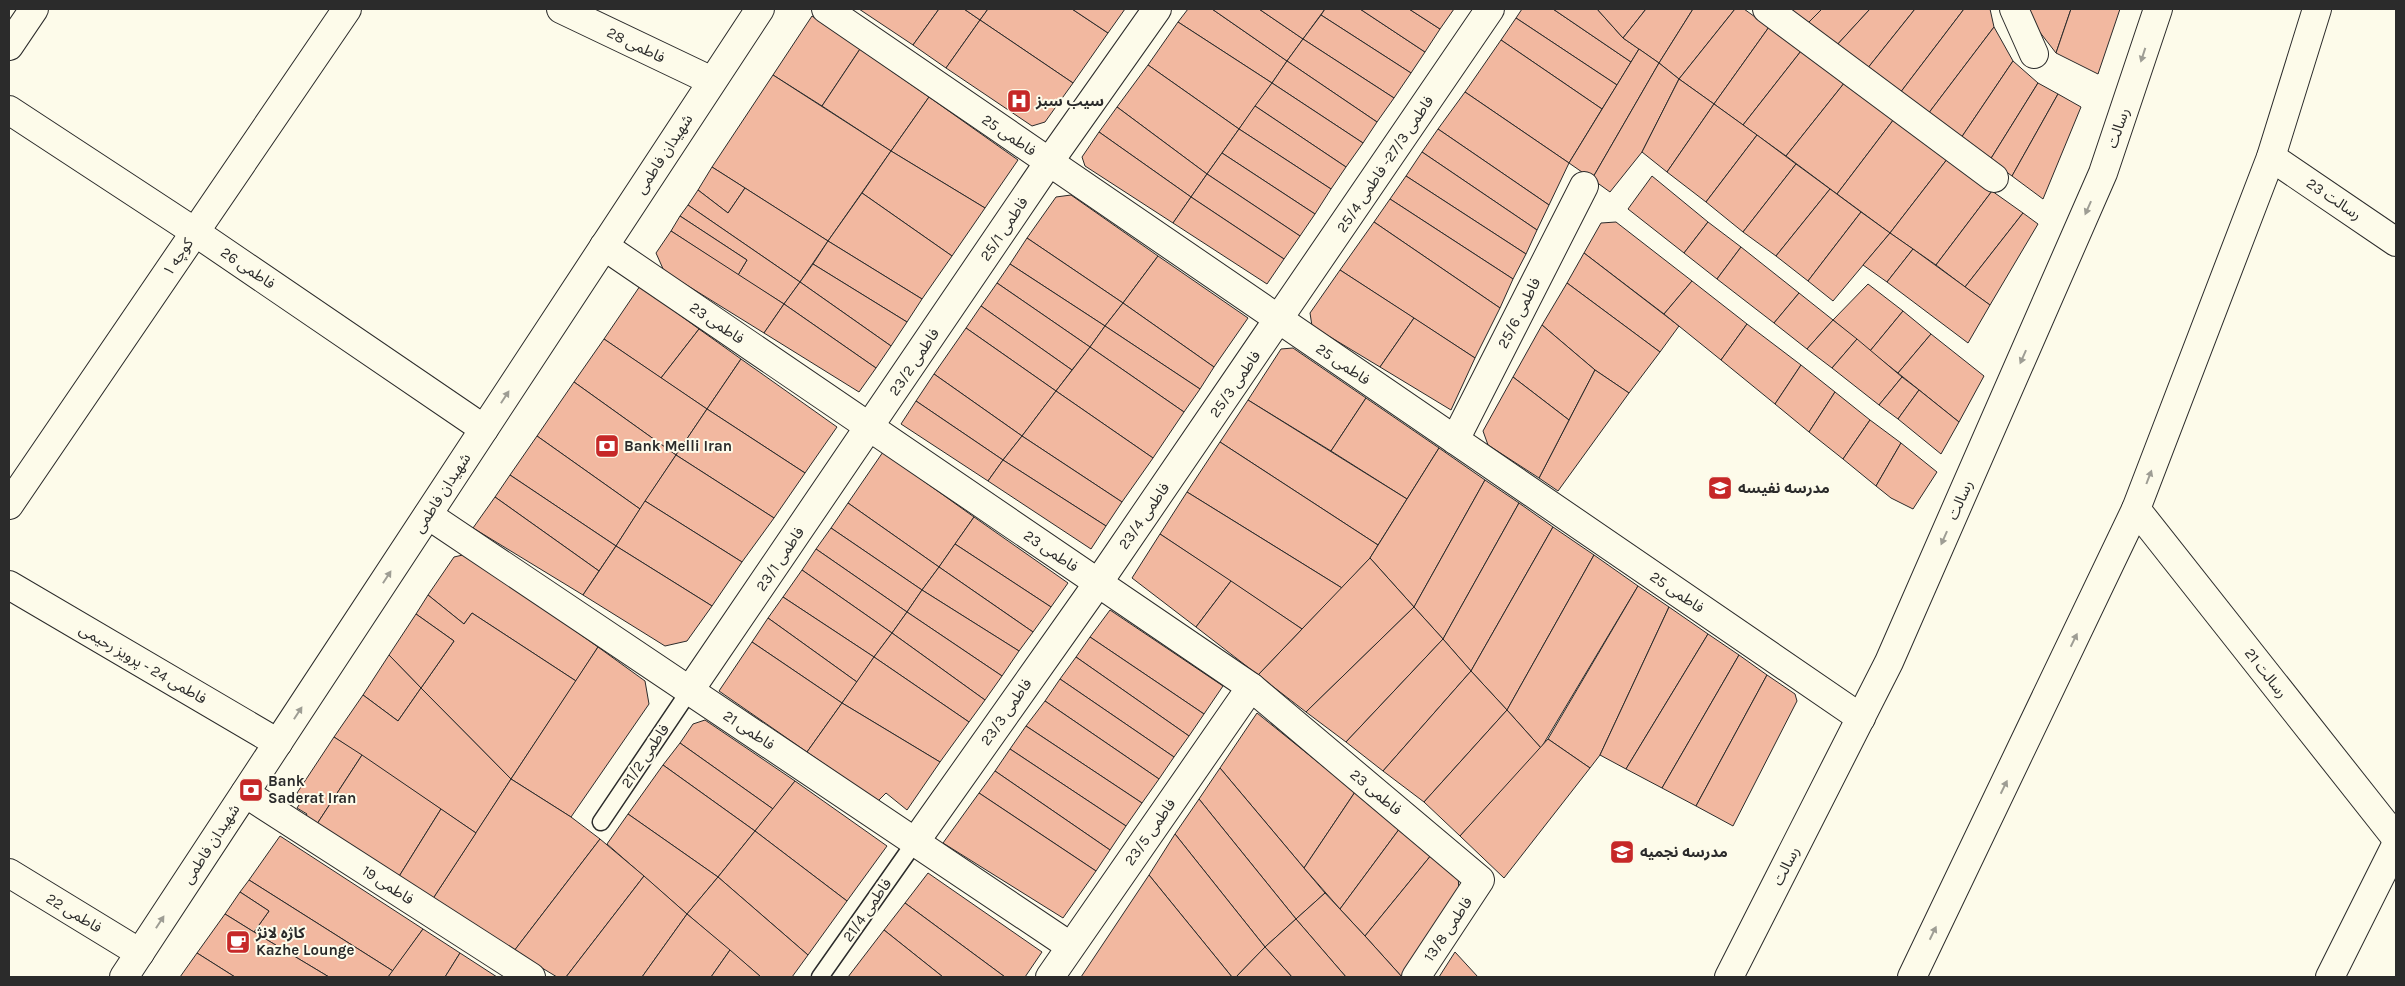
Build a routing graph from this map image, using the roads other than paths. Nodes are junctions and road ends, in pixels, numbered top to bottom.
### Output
1 (34, 9) edge
2 (347, 9) edge
3 (561, 9) edge
4 (760, 9) edge
5 (826, 9) edge
6 (1157, 9) edge
7 (1490, 9) edge
8 (1766, 9) edge
9 (2014, 9) edge
10 (2158, 9) edge
11 (2317, 9) edge
12 (9, 46) edge
13 (2034, 54) dead end
14 (712, 81) junction
15 (9, 110) edge
16 (2271, 157) junction
17 (1049, 162) junction
18 (1994, 178) dead end
19 (1584, 186) dead end
20 (195, 232) junction
21 (2396, 242) edge
22 (604, 246) junction
23 (959, 296) joint
24 (1279, 320) junction
25 (870, 427) junction
26 (484, 429) junction
27 (1455, 440) junction
28 (1190, 448) joint
29 (9, 505) edge
30 (2136, 509) junction
31 (428, 515) junction
32 (1098, 583) junction
33 (9, 586) edge
34 (1251, 687) junction
35 (690, 690) junction
36 (1861, 718) junction
37 (278, 743) junction
38 (245, 793) junction
39 (601, 822) dead end
40 (2396, 838) edge
41 (915, 842) junction
42 (2396, 845) edge
43 (9, 873) edge
44 (1480, 880) joint
45 (1070, 946) junction
46 (140, 953) junction
47 (124, 977) edge
48 (530, 977) edge
49 (820, 977) edge
50 (1050, 977) edge
51 (1416, 977) edge
52 (1729, 977) edge
53 (1912, 977) edge
54 (2330, 977) edge

1 - 12 street
2 - 20 street, کوچه ۱
3 - 14 street, فاطمی 28
4 - 14 street, شهیدان فاطمی
5 - 17 street, فاطمی 25
6 - 17 street, فاطمی 25/1
7 - 24 street, فاطمی 27/3- فاطمی 25/4
8 - 18 street
9 - 13 street
10 -> 36 street, رسالت
11 - 16 street
14 - 22 street, شهیدان فاطمی
15 - 20 street, فاطمی 26
16 - 21 street, رسالت 23
30 -> 16 street
17 - 23 street, فاطمی 25/1
17 - 24 street, فاطمی 25
19 - 27 street, فاطمی 25/6
20 - 26 street, فاطمی 26
20 - 29 street, کوچه ۱
22 - 25 street, فاطمی 23
26 -> 22 street, شهیدان فاطمی
23 - 25 street, فاطمی 23/2
24 - 27 street, فاطمی 25
24 - 28 street, فاطمی 25/3
25 - 32 street, فاطمی 23
25 - 35 street, فاطمی 23/1
26 - 31 street, شهیدان فاطمی
27 - 36 street, فاطمی 25
28 - 32 street, فاطمی 23/4
30 - 40 street, رسالت 21
53 -> 30 street
31 - 35 street, فاطمی 21
37 -> 31 street, شهیدان فاطمی
32 - 34 street, فاطمی 23
32 - 41 street, فاطمی 23/3
33 - 37 street, فاطمی 24 - پرویز رحیمی
34 - 44 street, فاطمی 23
34 - 45 street, فاطمی 23/5
35 - 39 lane, فاطمی 21/2
35 - 41 street, فاطمی 21
36 - 52 street, رسالت
37 - 38 street, شهیدان فاطمی
46 -> 38 street, شهیدان فاطمی
38 - 48 street, فاطمی 19
41 - 45 street, فاطمی 21
41 - 49 lane, فاطمی 21/4
42 - 54 street
43 - 46 street, فاطمی 22
44 - 51 street, فاطمی 13/8
45 - 50 street, فاطمی 23/5
46 - 47 street, شهیدان فاطمی

